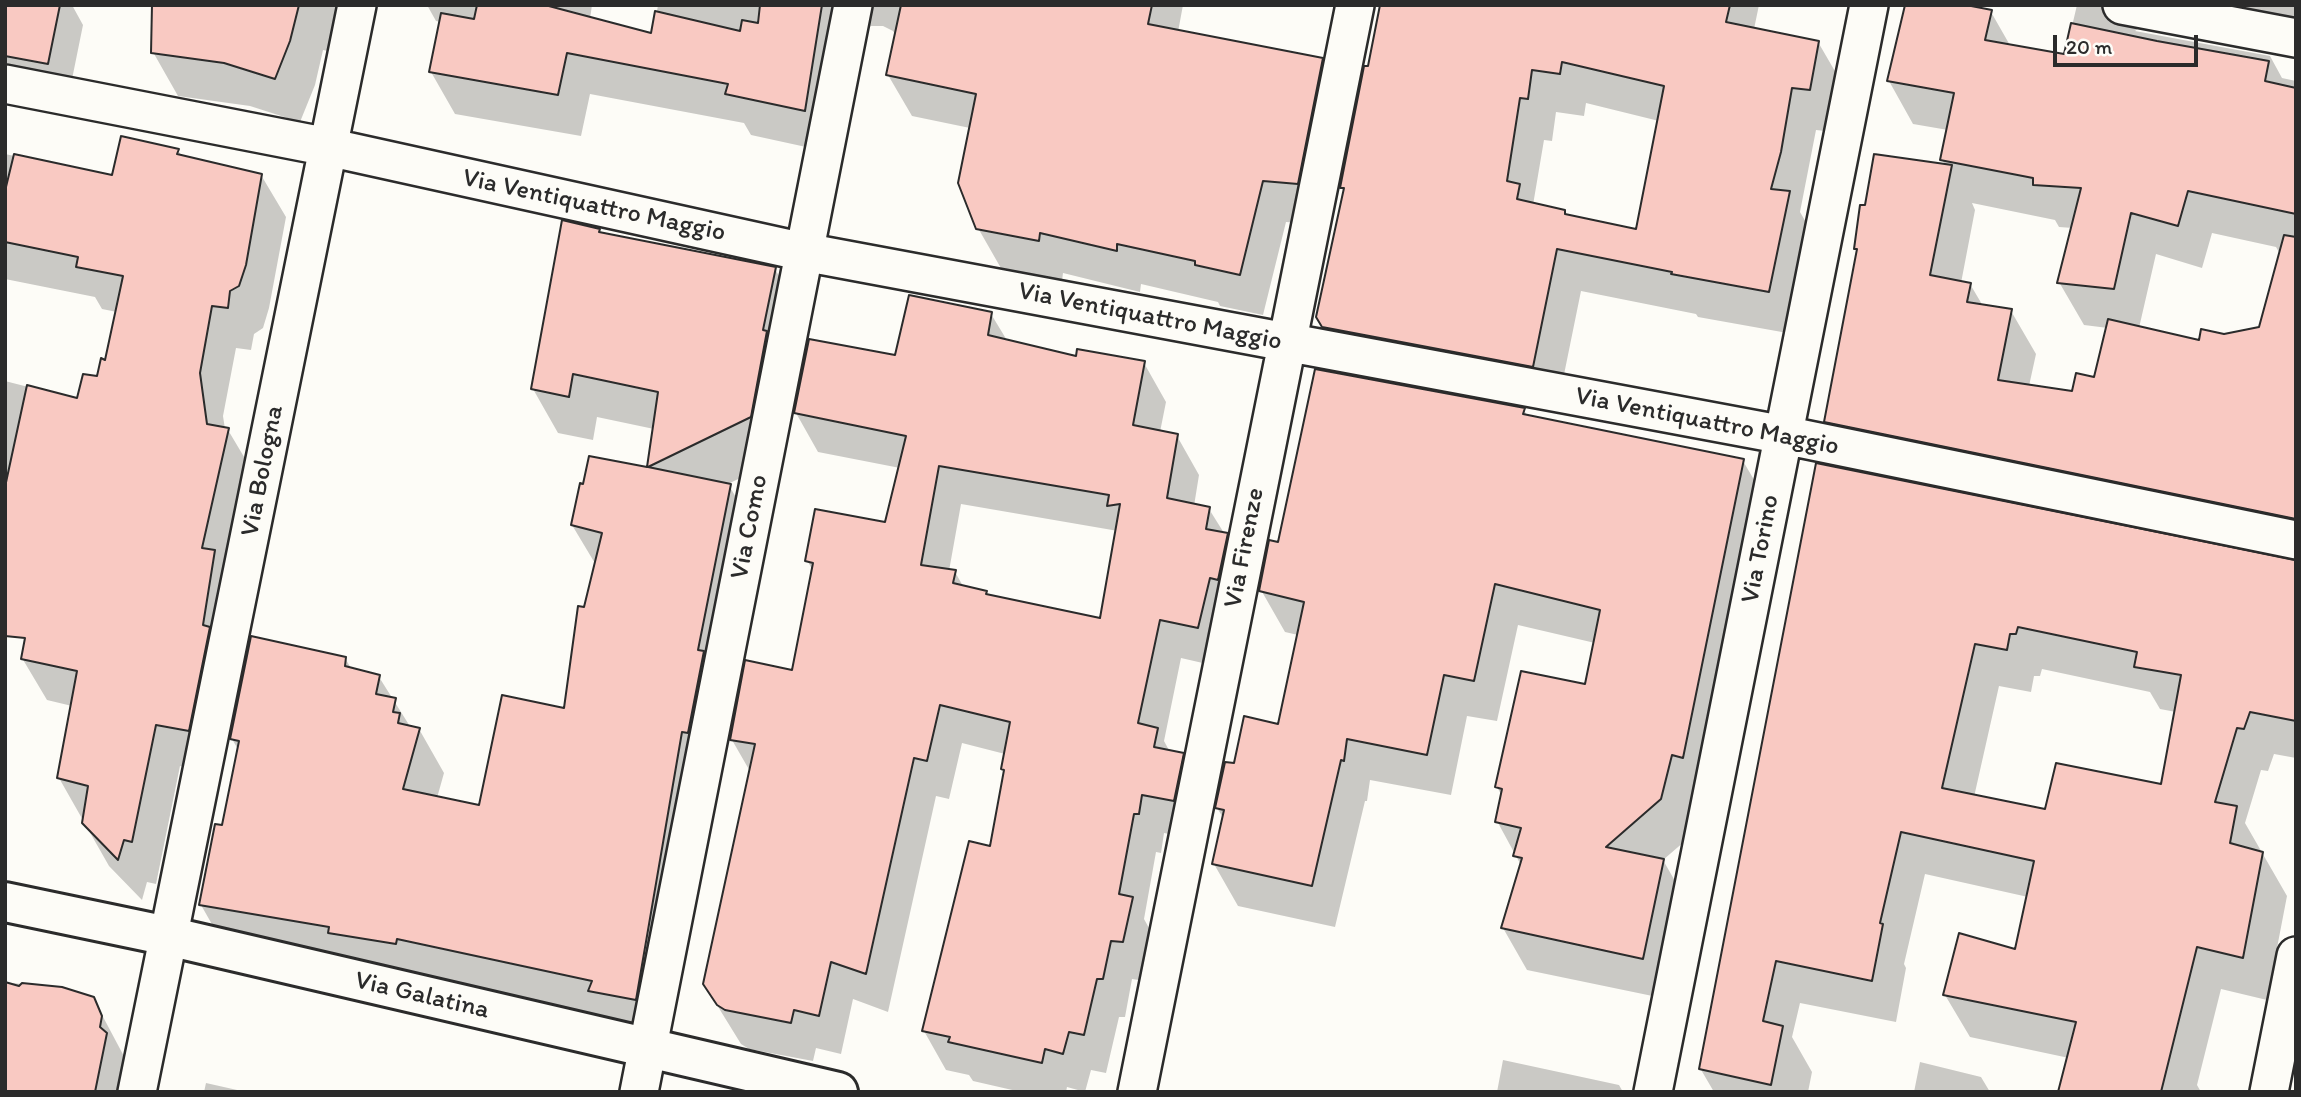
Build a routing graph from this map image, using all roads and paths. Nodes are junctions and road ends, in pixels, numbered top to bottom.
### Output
1 (357, 5) edge
2 (853, 5) edge
3 (1355, 5) edge
4 (1869, 5) edge
5 (2122, 5) edge
6 (2296, 38) edge
7 (5, 85) edge
8 (328, 147) junction
9 (804, 252) junction
10 (1286, 342) junction
11 (1784, 435) junction
12 (2296, 540) edge
13 (5, 902) edge
14 (169, 936) junction
15 (2296, 956) edge
16 (648, 1049) junction
17 (137, 1092) edge
18 (639, 1092) edge
19 (838, 1092) edge
20 (1137, 1092) edge
21 (1653, 1092) edge
22 (2269, 1092) edge

1 - 8 street, Via Bologna
2 - 9 street, Via Como
3 - 10 street, Via Firenze
4 - 11 street, Via Torino
5 - 6 street
7 - 8 street, Via Ventiquattro Maggio
8 - 9 street, Via Ventiquattro Maggio
8 - 14 street, Via Bologna
9 - 10 street, Via Ventiquattro Maggio
9 - 16 street, Via Como
10 - 11 street, Via Ventiquattro Maggio
10 - 20 street, Via Firenze
11 - 12 street, Via Ventiquattro Maggio
11 - 21 street, Via Torino
13 - 14 street, Via Galatina
14 - 16 street, Via Galatina
14 - 17 street, Via Bologna
15 - 22 street
16 - 18 street, Via Como
16 - 19 street, Via Galatina

